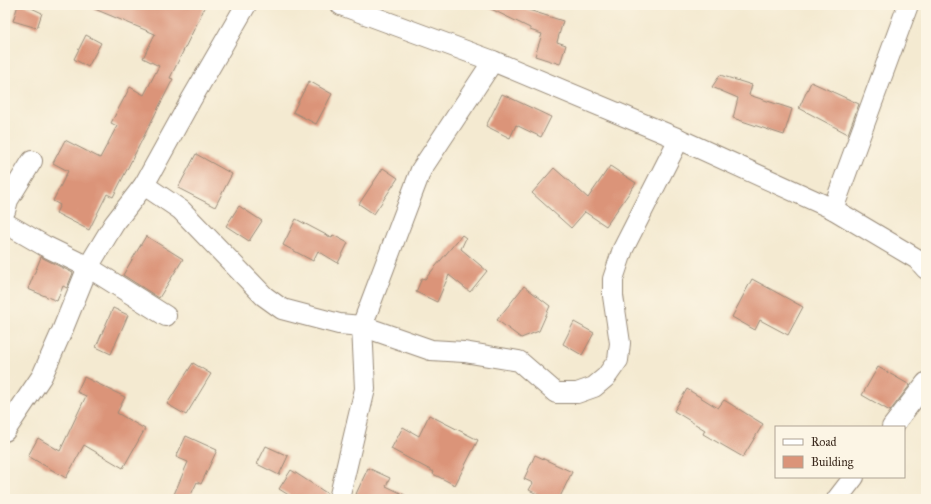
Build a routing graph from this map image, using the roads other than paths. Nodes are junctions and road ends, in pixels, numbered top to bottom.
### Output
1 (246, 5) edge
2 (341, 5) edge
3 (908, 5) edge
4 (493, 61) junction
5 (679, 139) junction
6 (32, 161) dead end
7 (144, 185) junction
8 (833, 209) junction
9 (5, 212) edge
10 (5, 223) edge
11 (923, 261) edge
12 (88, 267) junction
13 (166, 316) dead end
14 (362, 326) junction
15 (926, 383) edge
16 (893, 426) edge
17 (5, 431) edge
18 (853, 478) edge
19 (339, 499) edge
20 (837, 499) edge

1 - 7 street
2 - 4 street
3 - 8 street
4 - 5 street
4 - 14 street
5 - 8 street
5 - 14 street
6 - 9 street
7 - 12 street
7 - 14 street
8 - 11 street
10 - 12 street
12 - 13 street
12 - 17 street
14 - 19 street
15 - 16 street
18 - 20 street

